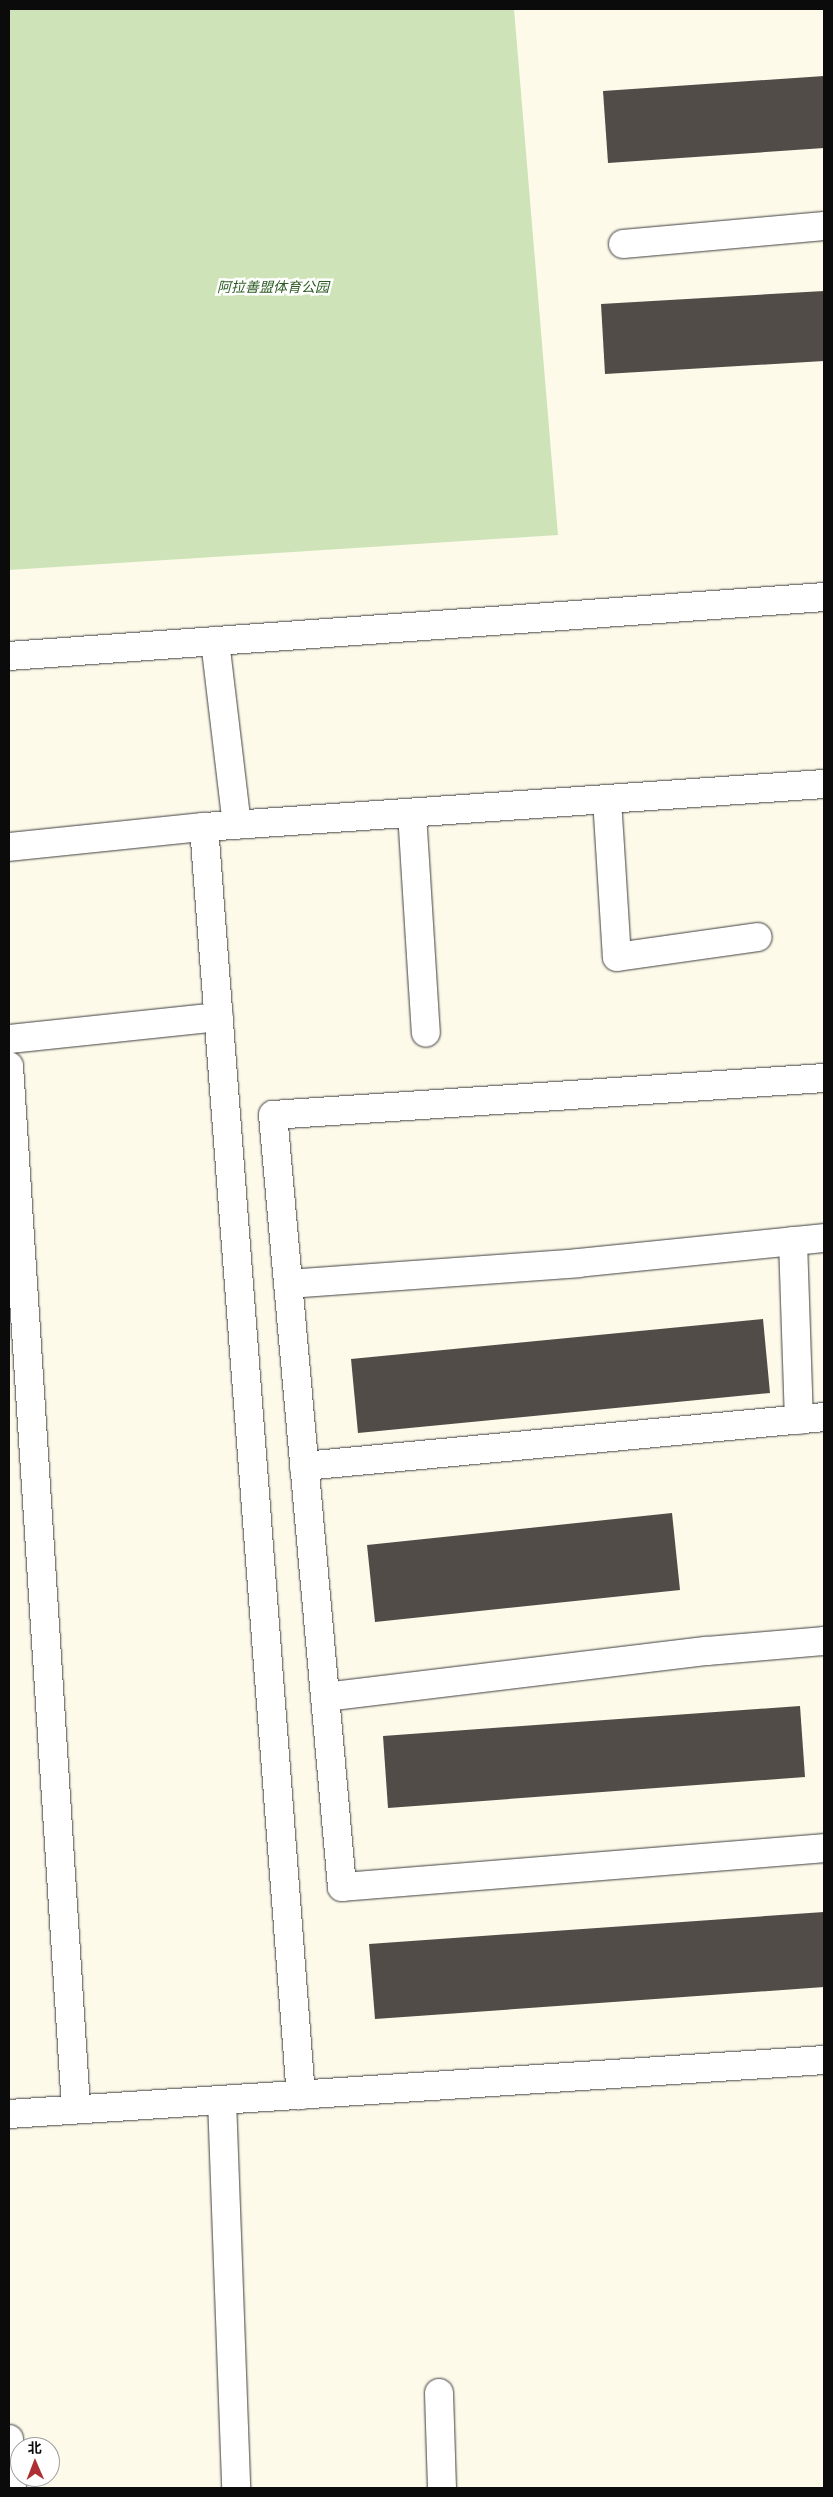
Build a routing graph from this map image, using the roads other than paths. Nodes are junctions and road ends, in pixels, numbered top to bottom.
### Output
1 (824, 226) edge
2 (623, 244) dead end
3 (824, 597) edge
4 (215, 641) junction
5 (9, 656) edge
6 (824, 784) edge
7 (607, 799) junction
8 (412, 813) junction
9 (237, 824) junction
10 (204, 827) junction
11 (9, 847) edge
12 (758, 937) dead end
13 (219, 1017) junction
14 (426, 1033) dead end
15 (9, 1039) edge
16 (9, 1066) edge
17 (824, 1078) edge
18 (824, 1238) edge
19 (793, 1241) junction
20 (288, 1284) junction
21 (812, 1419) edge
22 (304, 1466) junction
23 (824, 1641) edge
24 (325, 1697) junction
25 (824, 1848) edge
26 (824, 2060) edge
27 (301, 2095) junction
28 (222, 2100) junction
29 (76, 2109) junction
30 (9, 2114) edge
31 (439, 2393) dead end
32 (9, 2440) edge
33 (12, 2488) edge
34 (236, 2488) edge
35 (442, 2488) edge

1 - 2 street
3 - 4 street
4 - 5 street
4 - 9 street
6 - 7 street
7 - 8 street
7 - 12 street
8 - 9 street
8 - 14 street
9 - 10 street
10 - 11 street
10 - 13 street
13 - 15 street
13 - 27 street
16 - 29 street
17 - 20 street
18 - 19 street
19 - 20 street
19 - 21 street
20 - 22 street
21 - 22 street
22 - 24 street
23 - 24 street
24 - 25 street
26 - 27 street
27 - 28 street
28 - 29 street
28 - 34 street
29 - 30 street
31 - 35 street
32 - 33 street

